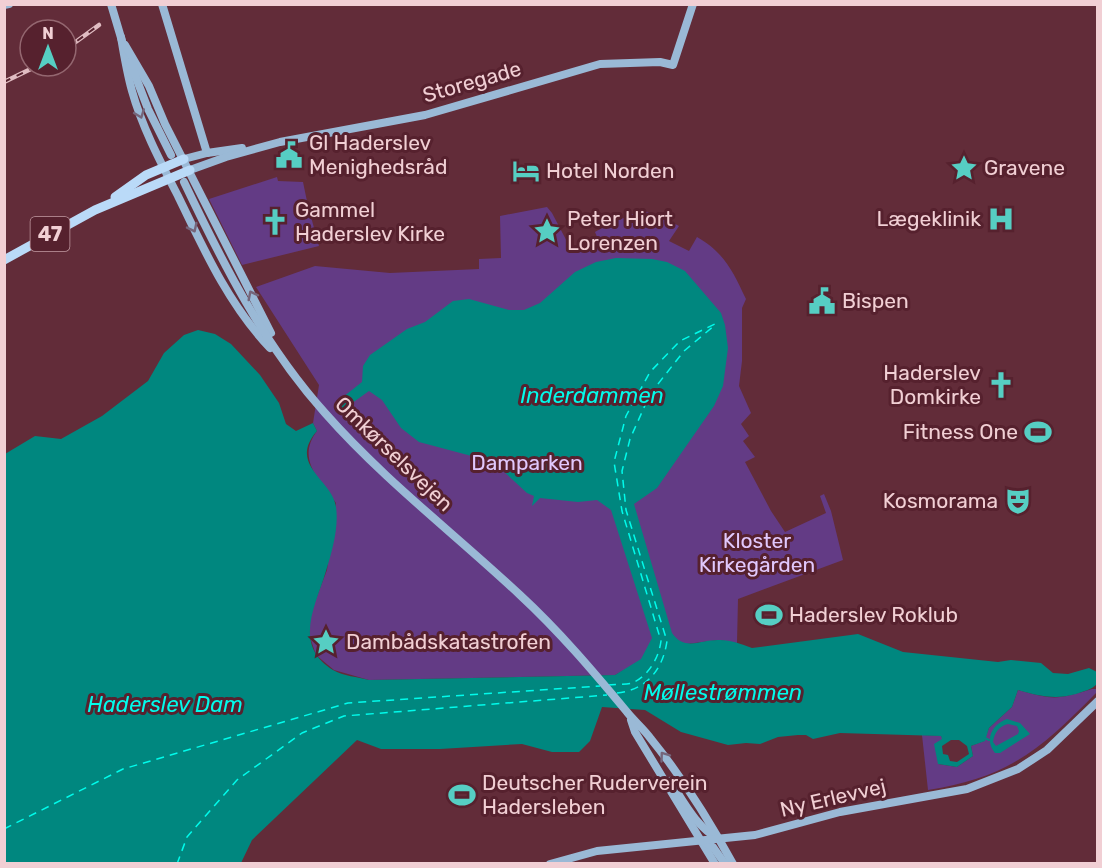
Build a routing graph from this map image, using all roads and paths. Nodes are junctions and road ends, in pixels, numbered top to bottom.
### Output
1 (9, 4) edge
2 (111, 4) edge
3 (162, 4) edge
4 (693, 4) edge
5 (4, 5) edge
6 (121, 37) junction
7 (280, 142) junction
8 (241, 148) junction
9 (207, 153) junction
10 (171, 156) dead end
11 (187, 165) junction
12 (166, 173) junction
13 (184, 182) dead end
14 (95, 210) junction
15 (4, 260) edge
16 (287, 366) junction
17 (1098, 701) edge
18 (629, 714) junction
19 (660, 774) junction
20 (720, 840) junction
21 (701, 841) junction
22 (550, 864) edge
23 (715, 864) edge
24 (725, 864) edge
25 (733, 864) edge

1 - 5 main road
2 - 6 main road
3 - 9 main road
4 - 7 main road, Storegade
6 - 10 main road
6 - 11 main road
6 -> 12 main road
7 - 8 main road, Storegade
7 - 11 main road, Storegade
8 - 9 main road, Storegade
8 - 11 main road
9 - 11 main road, Storegade
11 - 12 main road, 47
16 -> 11 main road
12 - 14 main road, 47
12 - 14 main road, 47
12 -> 16 main road
13 - 16 main road, Omkørselsvejen
14 - 15 main road, 47
16 - 18 main road, Omkørselsvejen
17 - 20 main road, Ny Erlevvej
18 - 19 main road, Omkørselsvejen
20 -> 18 main road, Omkørselsvejen
19 - 20 main road
19 - 21 main road, Omkørselsvejen
20 - 21 main road, Ny Erlevvej
20 - 25 main road, Omkørselsvejen
21 - 22 main road, Ny Erlevvej
21 - 23 main road, Omkørselsvejen
21 - 24 main road

